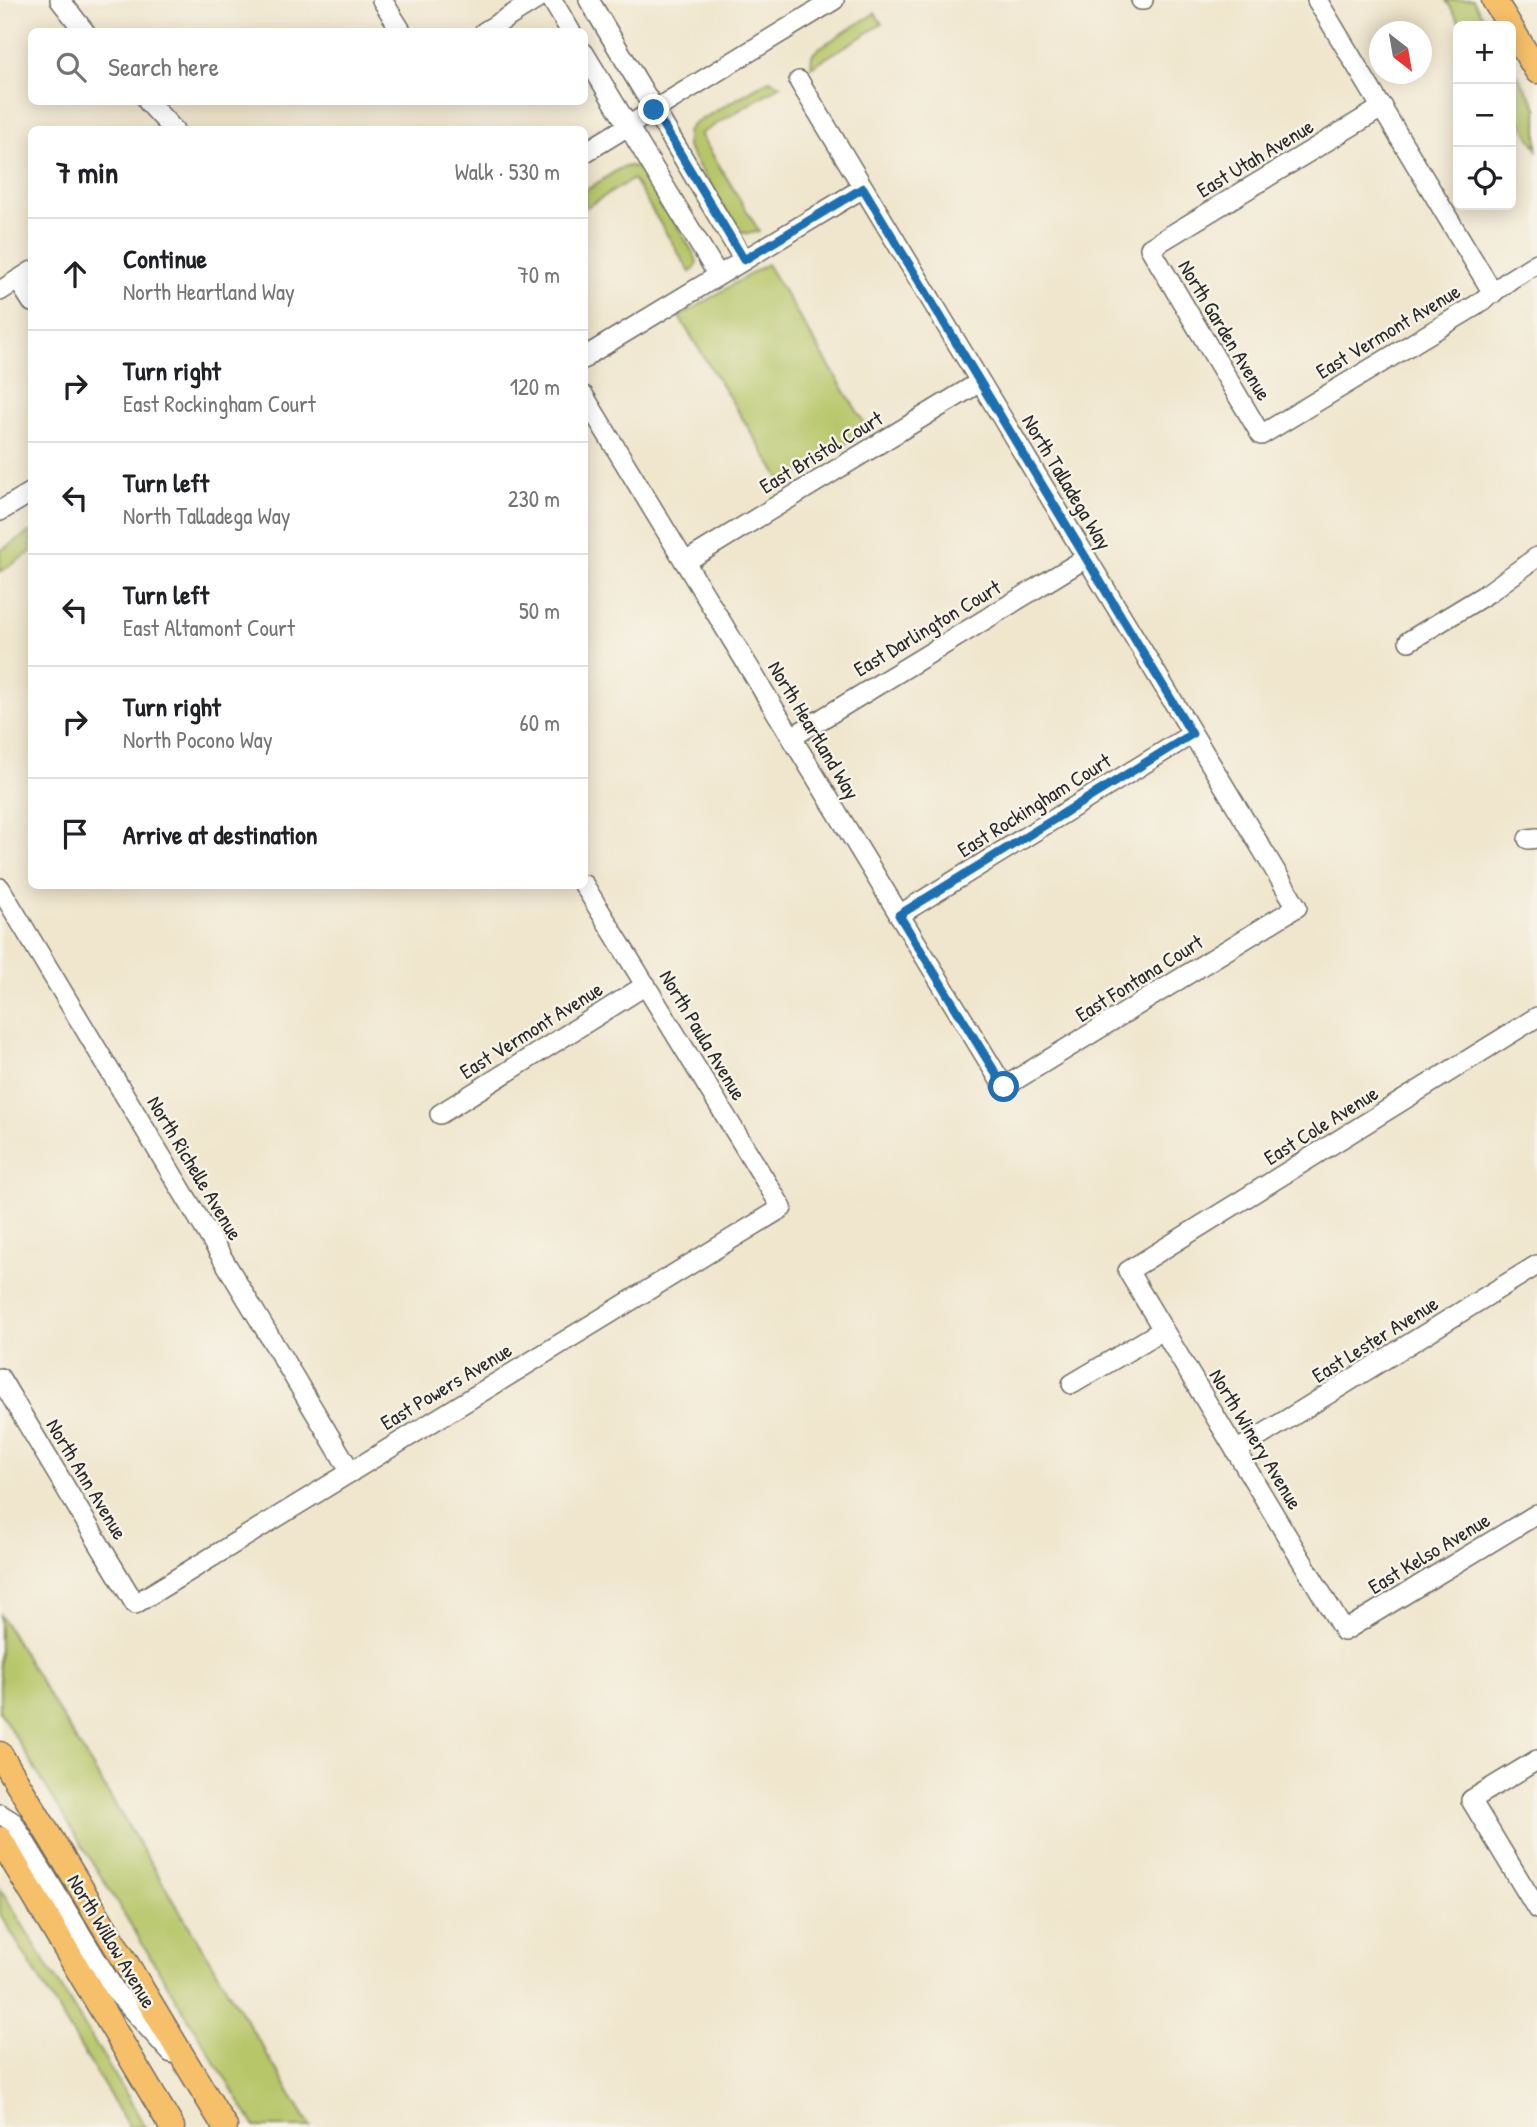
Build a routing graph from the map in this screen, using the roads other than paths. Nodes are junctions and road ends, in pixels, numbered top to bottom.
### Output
1 (60, 0) edge
2 (383, 0) edge
3 (536, 0) edge
4 (552, 0) edge
5 (589, 0) edge
6 (834, 0) edge
7 (1317, 0) edge
8 (1494, 0) edge
9 (1506, 21) edge
10 (82, 28) edge
11 (400, 28) edge
12 (490, 28) edge
13 (569, 28) edge
14 (1516, 37) edge
15 (616, 46) junction
16 (588, 57) edge
17 (588, 59) edge
18 (1537, 71) edge
19 (799, 81) dead end
20 (151, 105) edge
21 (1383, 107) junction
22 (654, 110) junction
23 (170, 126) edge
24 (628, 126) junction
25 (588, 151) edge
26 (863, 188) junction
27 (701, 189) junction
28 (676, 205) junction
29 (1150, 248) joint
30 (744, 260) junction
31 (1537, 263) edge
32 (718, 275) junction
33 (24, 276) edge
34 (0, 291) edge
35 (1493, 293) junction
36 (588, 356) edge
37 (980, 382) junction
38 (588, 403) edge
39 (1261, 435) joint
40 (28, 494) edge
41 (0, 511) edge
42 (1537, 557) edge
43 (1086, 558) junction
44 (685, 562) junction
45 (1409, 641) dead end
46 (1192, 734) junction
47 (792, 737) junction
48 (0, 888) edge
49 (586, 889) edge
50 (1297, 907) joint
51 (899, 915) junction
52 (646, 985) junction
53 (1537, 1017) edge
54 (1004, 1087) joint
55 (440, 1114) dead end
56 (782, 1208) joint
57 (1537, 1265) edge
58 (1128, 1271) joint
59 (1163, 1329) junction
60 (0, 1378) edge
61 (1072, 1384) dead end
62 (1236, 1451) junction
63 (351, 1472) junction
64 (1537, 1514) edge
65 (135, 1604) joint
66 (1344, 1631) joint
67 (0, 1754) edge
68 (1537, 1760) edge
69 (0, 1814) edge
70 (0, 1839) edge
71 (1537, 1909) edge
72 (196, 2079) junction
73 (172, 2127) edge
74 (225, 2127) edge

1 - 10 street
2 - 11 street
3 - 12 street
4 - 13 street
5 - 15 street
6 - 22 street
7 - 21 street
8 - 9 main road
14 - 18 main road
15 - 16 street
15 - 22 street
17 - 24 street
19 - 26 street, North Talladega Way
20 - 23 street
21 - 29 street, East Utah Avenue
21 - 35 street
22 - 24 street
22 - 27 street
24 - 25 street
24 - 28 street
26 - 30 street
26 - 37 street, North Talladega Way
27 - 28 street
27 - 30 street
28 - 32 street
29 - 39 street, North Garden Avenue
30 - 32 street
31 - 35 street, East Vermont Avenue
32 - 36 street
33 - 34 street
35 - 39 street, East Vermont Avenue
37 - 43 street, North Talladega Way
37 - 44 street, East Bristol Court
38 - 44 street, North Heartland Way
40 - 41 street
42 - 45 street
43 - 46 street, North Talladega Way
43 - 47 street, East Darlington Court
44 - 47 street, North Heartland Way
46 - 50 street, North Talladega Way
46 - 51 street, East Rockingham Court
47 - 51 street, North Heartland Way
48 - 63 street, North Richelle Avenue
49 - 52 street, North Paula Avenue
50 - 54 street, East Fontana Court
51 - 54 street, North Heartland Way
52 - 55 street, East Vermont Avenue
52 - 56 street, North Paula Avenue
53 - 58 street, East Cole Avenue
56 - 63 street, East Powers Avenue
57 - 62 street, East Lester Avenue
58 - 59 street, North Winery Avenue
59 - 61 street
59 - 62 street, North Winery Avenue
60 - 65 street, North Ann Avenue
62 - 66 street, North Winery Avenue
63 - 65 street, East Powers Avenue
64 - 66 street, East Kelso Avenue
67 - 72 main road, North Willow Avenue
68 - 71 street
69 - 72 street
70 - 73 main road, North Willow Avenue
72 - 74 main road, North Willow Avenue

